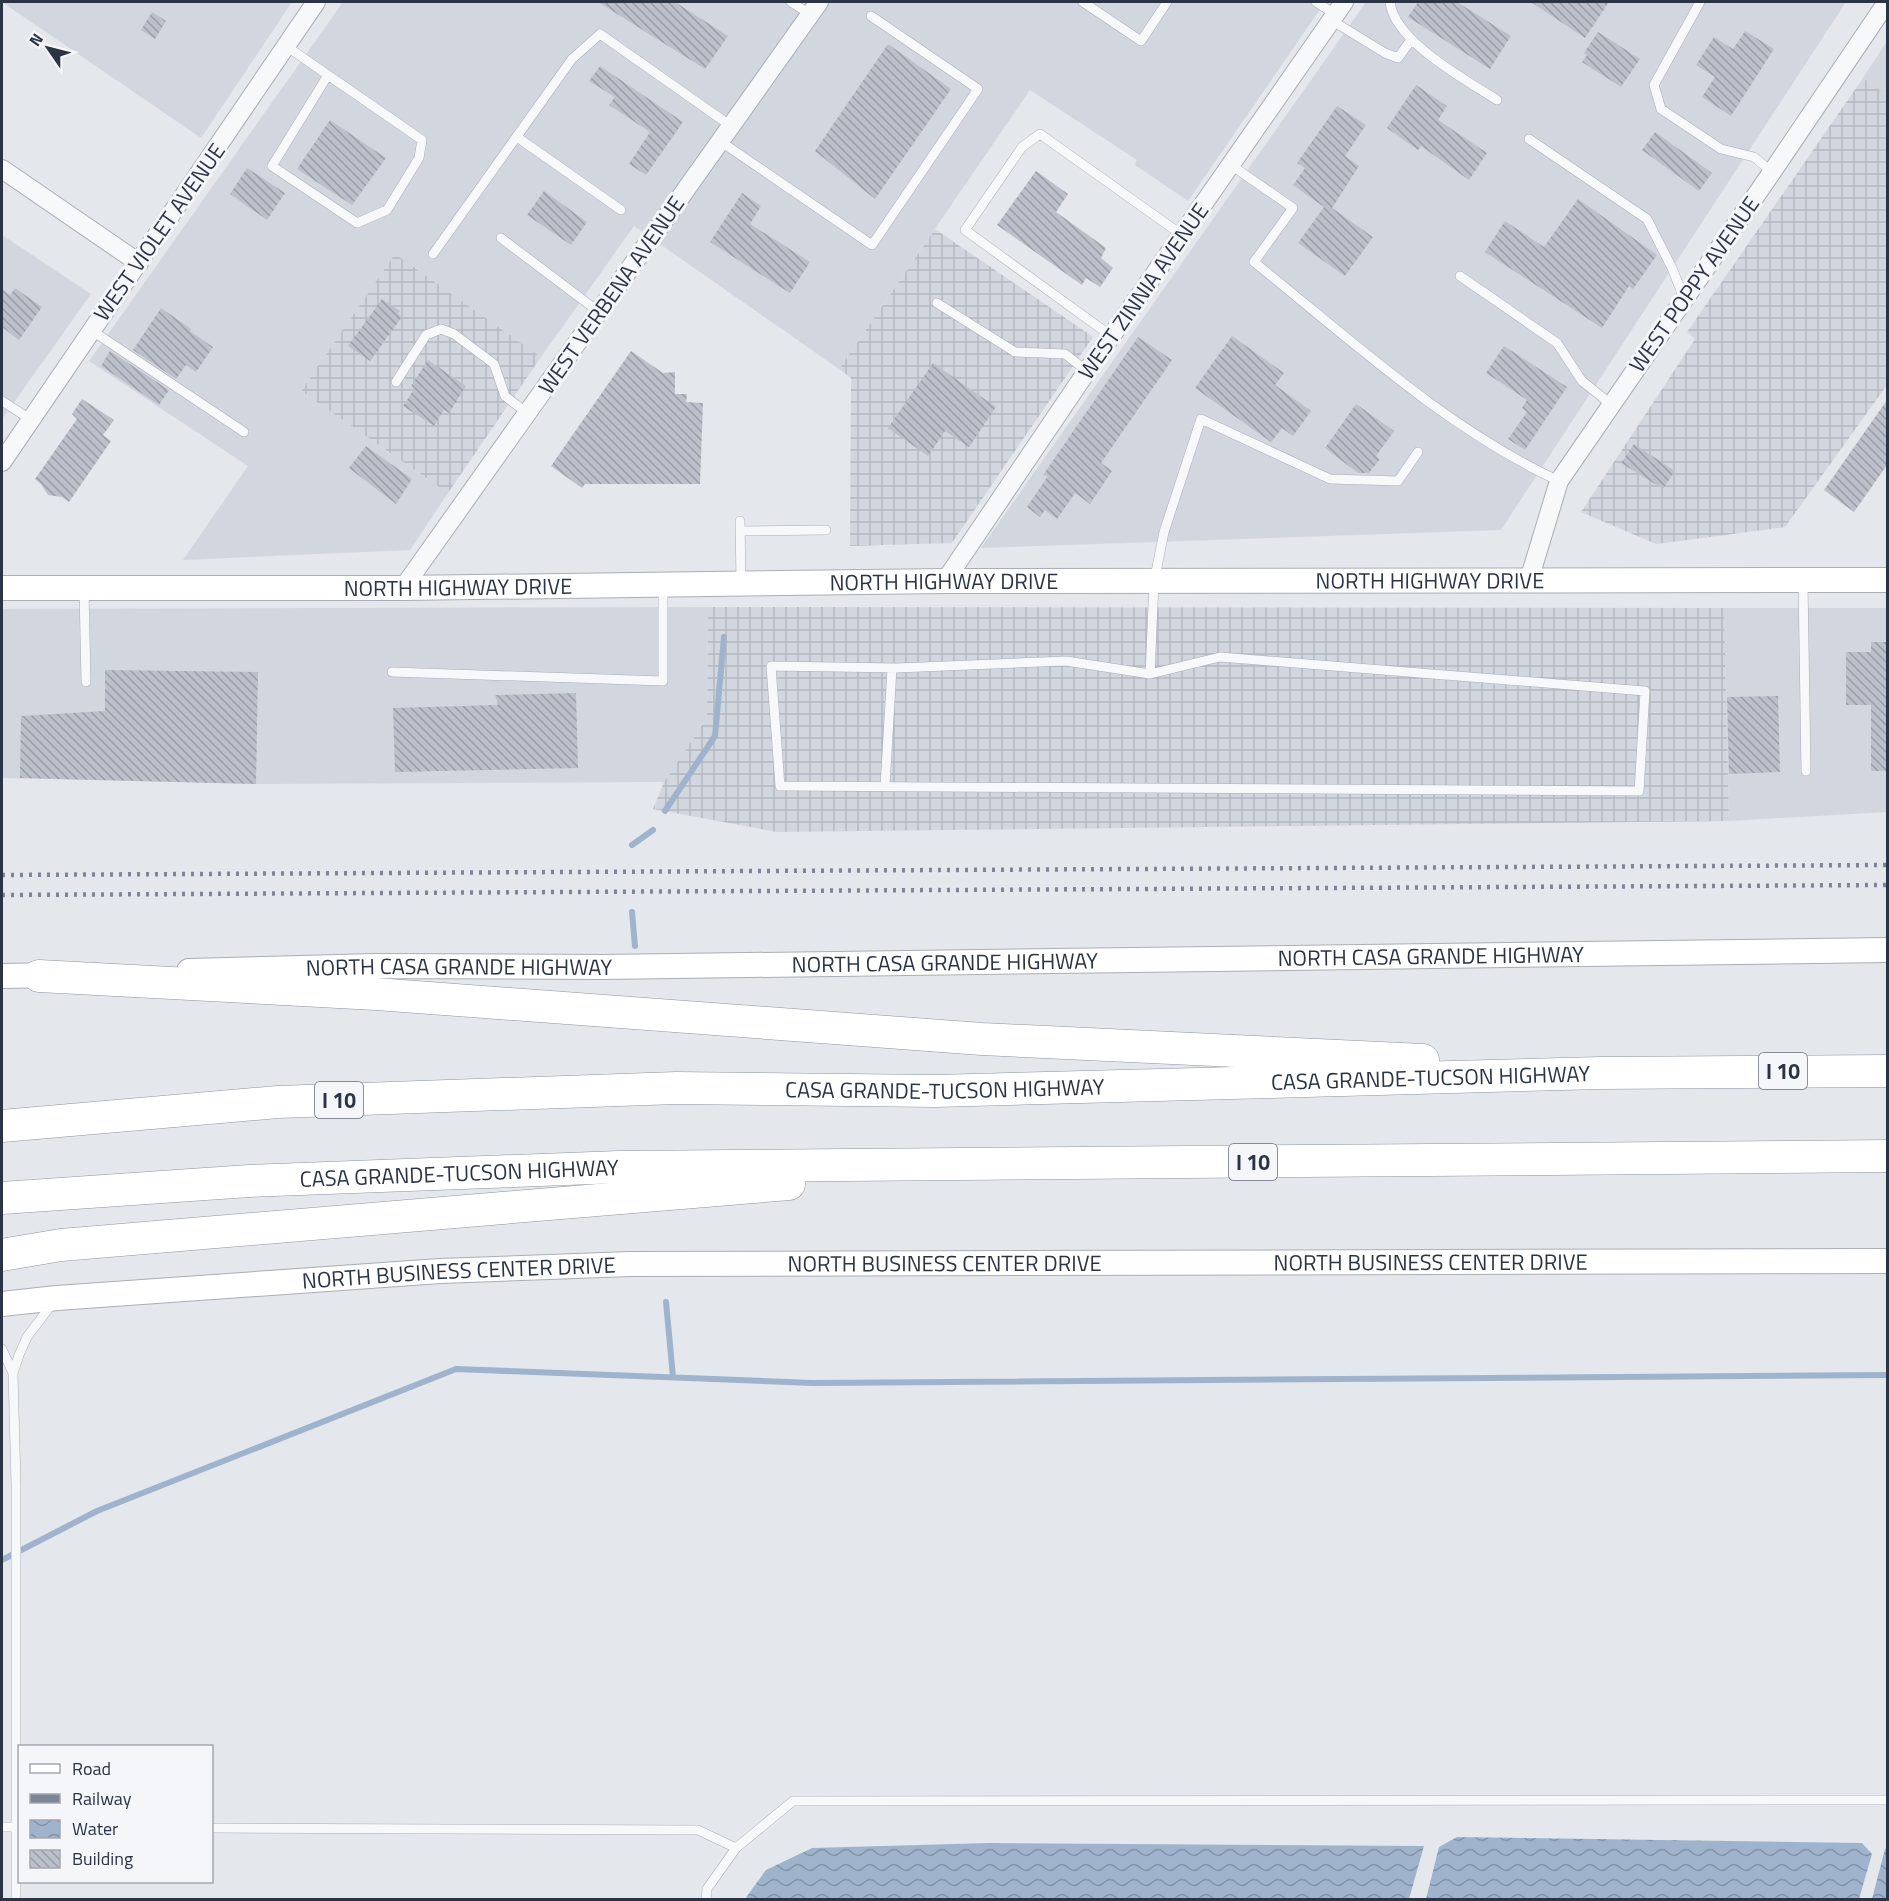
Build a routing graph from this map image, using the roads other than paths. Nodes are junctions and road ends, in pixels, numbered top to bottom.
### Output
1 (316, 2) edge
2 (791, 2) edge
3 (1083, 2) edge
4 (1167, 2) edge
5 (1316, 2) edge
6 (1390, 2) edge
7 (1700, 2) edge
8 (1887, 2) edge
9 (814, 8) edge
10 (1337, 12) edge
11 (871, 16) dead end
12 (1411, 40) junction
13 (286, 46) junction
14 (328, 75) junction
15 (1497, 100) dead end
16 (725, 133) junction
17 (517, 137) junction
18 (1529, 140) dead end
19 (1230, 165) junction
20 (2, 169) edge
21 (1772, 172) junction
22 (621, 210) dead end
23 (1182, 235) junction
24 (501, 238) dead end
25 (433, 254) dead end
26 (139, 263) junction
27 (1460, 276) dead end
28 (1684, 298) junction
29 (937, 303) dead end
30 (599, 312) junction
31 (91, 330) junction
32 (1111, 336) junction
33 (1087, 371) junction
34 (396, 382) dead end
35 (2, 401) edge
36 (1612, 405) junction
37 (527, 413) junction
38 (30, 419) junction
39 (244, 432) dead end
40 (1418, 452) dead end
41 (2, 462) edge
42 (1559, 481) junction
43 (826, 530) dead end
44 (1529, 580) junction
45 (1803, 580) junction
46 (1887, 580) edge
47 (945, 582) junction
48 (1154, 582) junction
49 (663, 585) junction
50 (741, 585) junction
51 (2, 588) edge
52 (403, 588) junction
53 (84, 589) junction
54 (892, 668) junction
55 (392, 672) dead end
56 (1150, 674) junction
57 (86, 682) dead end
58 (1806, 771) dead end
59 (885, 786) junction
60 (1887, 950) edge
61 (2, 976) edge
62 (39, 976) junction
63 (1887, 1071) edge
64 (1600, 1073) junction
65 (2, 1126) edge
66 (1887, 1156) edge
67 (1025, 1164) junction
68 (2, 1198) edge
69 (2, 1255) edge
70 (1887, 1261) edge
71 (57, 1298) junction
72 (2, 1304) edge
73 (2, 1349) edge
74 (13, 1373) junction
75 (1887, 1800) edge
76 (2, 1827) edge
77 (18, 1827) edge
78 (213, 1828) edge
79 (736, 1848) junction
80 (16, 1899) edge
81 (706, 1899) edge

1 - 13 street, WEST VIOLET AVENUE
2 - 9 lane
3 - 4 lane
5 - 10 lane
6 - 12 lane
7 - 21 lane
8 - 21 street, WEST POPPY AVENUE
9 - 16 street, WEST VERBENA AVENUE
10 - 12 lane
10 - 19 street, WEST ZINNIA AVENUE
11 - 16 lane
12 - 15 lane
13 - 14 lane
13 - 26 street, WEST VIOLET AVENUE
14 - 14 lane
16 - 17 lane
16 - 30 street, WEST VERBENA AVENUE
17 - 22 lane
17 - 25 lane
18 - 28 lane
19 - 23 street, WEST ZINNIA AVENUE
19 - 42 lane
20 - 26 street
21 - 28 street, WEST POPPY AVENUE
23 - 32 street, WEST ZINNIA AVENUE
23 - 32 lane
24 - 30 lane
26 - 31 street, WEST VIOLET AVENUE
27 - 36 lane
28 - 36 street, WEST POPPY AVENUE
29 - 33 lane
30 - 37 street, WEST VERBENA AVENUE
31 - 38 street, WEST VIOLET AVENUE
31 - 39 lane
32 - 33 street, WEST ZINNIA AVENUE
33 - 47 street, WEST ZINNIA AVENUE
34 - 37 lane
35 - 38 lane
36 - 42 street, WEST POPPY AVENUE
37 - 52 street, WEST VERBENA AVENUE
38 - 41 street, WEST VIOLET AVENUE
40 - 48 lane
42 - 44 street, WEST POPPY AVENUE
43 - 50 lane
44 - 45 main road, NORTH HIGHWAY DRIVE
44 - 48 main road, NORTH HIGHWAY DRIVE
45 - 46 main road, NORTH HIGHWAY DRIVE
45 - 58 lane
47 - 48 main road, NORTH HIGHWAY DRIVE
47 - 50 main road, NORTH HIGHWAY DRIVE
48 - 56 lane
49 - 50 main road, NORTH HIGHWAY DRIVE
49 - 52 main road, NORTH HIGHWAY DRIVE
49 - 55 lane
51 - 53 main road, NORTH HIGHWAY DRIVE
52 - 53 main road, NORTH HIGHWAY DRIVE
53 - 57 lane
54 - 56 lane
54 - 59 lane
54 - 59 lane
56 - 59 lane
60 - 62 main road, NORTH CASA GRANDE HIGHWAY
61 - 62 main road, NORTH CASA GRANDE HIGHWAY
62 - 64 highway
63 - 64 highway, CASA GRANDE-TUCSON HIGHWAY / I 10
64 - 65 highway, CASA GRANDE-TUCSON HIGHWAY / I 10
66 - 67 highway, CASA GRANDE-TUCSON HIGHWAY / I 10
67 - 68 highway, CASA GRANDE-TUCSON HIGHWAY / I 10
67 - 69 highway
70 - 71 main road, NORTH BUSINESS CENTER DRIVE
71 - 72 main road, NORTH BUSINESS CENTER DRIVE
71 - 74 lane
73 - 74 lane
74 - 77 lane
75 - 79 lane
76 - 77 lane
77 - 80 lane
78 - 79 lane
79 - 81 lane

